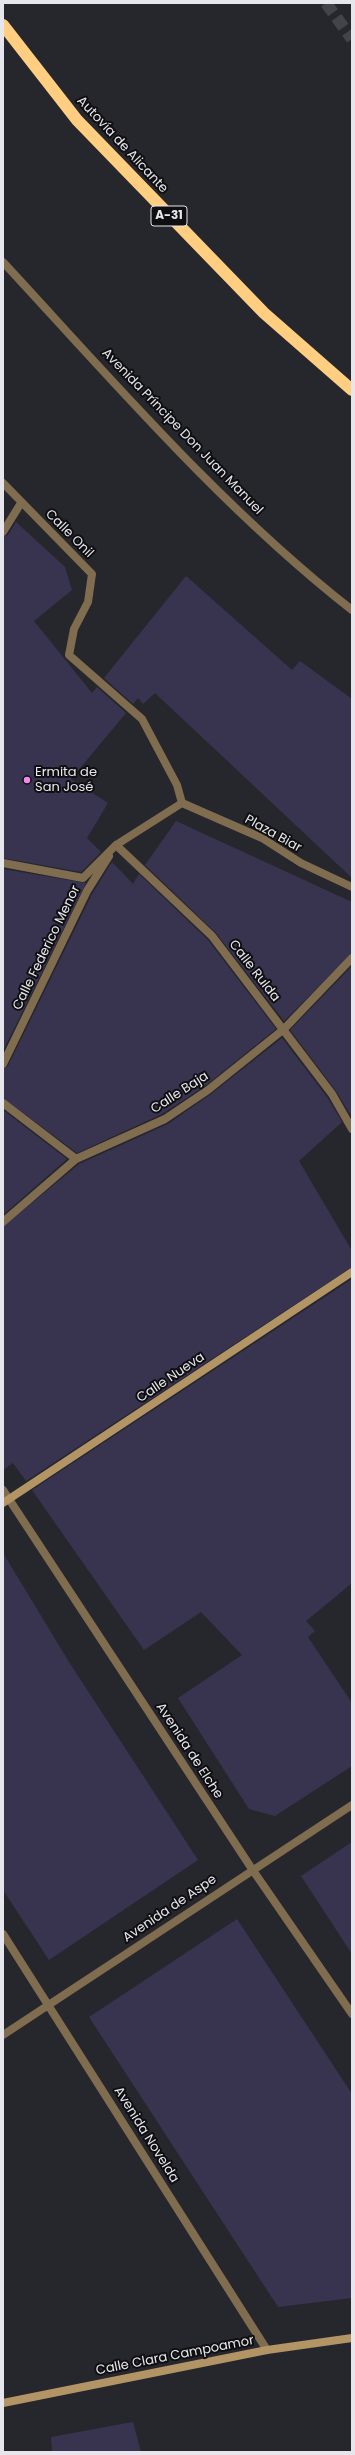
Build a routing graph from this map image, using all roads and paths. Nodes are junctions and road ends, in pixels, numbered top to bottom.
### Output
1 (3, 25) edge
2 (3, 262) edge
3 (352, 390) edge
4 (3, 483) edge
5 (21, 503) junction
6 (3, 532) edge
7 (352, 610) edge
8 (182, 803) junction
9 (116, 845) junction
10 (3, 863) edge
11 (352, 887) edge
12 (352, 958) edge
13 (284, 1029) junction
14 (3, 1064) edge
15 (3, 1103) edge
16 (352, 1129) edge
17 (76, 1158) junction
18 (3, 1222) edge
19 (352, 1272) edge
20 (3, 1490) edge
21 (6, 1501) edge
22 (352, 1805) edge
23 (252, 1870) junction
24 (3, 1934) edge
25 (49, 2004) junction
26 (352, 2014) edge
27 (3, 2035) edge
28 (352, 2338) edge
29 (267, 2350) junction
30 (3, 2403) edge

1 - 3 highway, Autovía de Alicante / A-31
2 - 7 street, Avenida Príncipe Don Juan Manuel
4 - 5 street, Calle Onil
5 - 6 street
5 - 8 street, Calle Onil
8 - 9 street
8 - 11 street, Plaza Biar
9 - 10 street
9 - 13 street, Calle Rulda
9 - 14 street, Calle Federico Menor
12 - 13 street, Calle Baja
13 - 16 street, Calle Rulda
13 - 17 street, Calle Baja
15 - 17 street
17 - 18 street, Calle Baja
19 - 21 street, Calle Nueva
20 - 21 street
21 - 23 street, Avenida de Elche
22 - 23 street, Avenida de Aspe
23 - 25 street, Avenida de Aspe
23 - 26 street, Avenida de Elche
24 - 25 street, Avenida Novelda
25 - 27 street, Avenida de Aspe
25 - 29 street, Avenida Novelda
28 - 29 street, Calle Clara Campoamor
29 - 30 street, Calle Clara Campoamor

